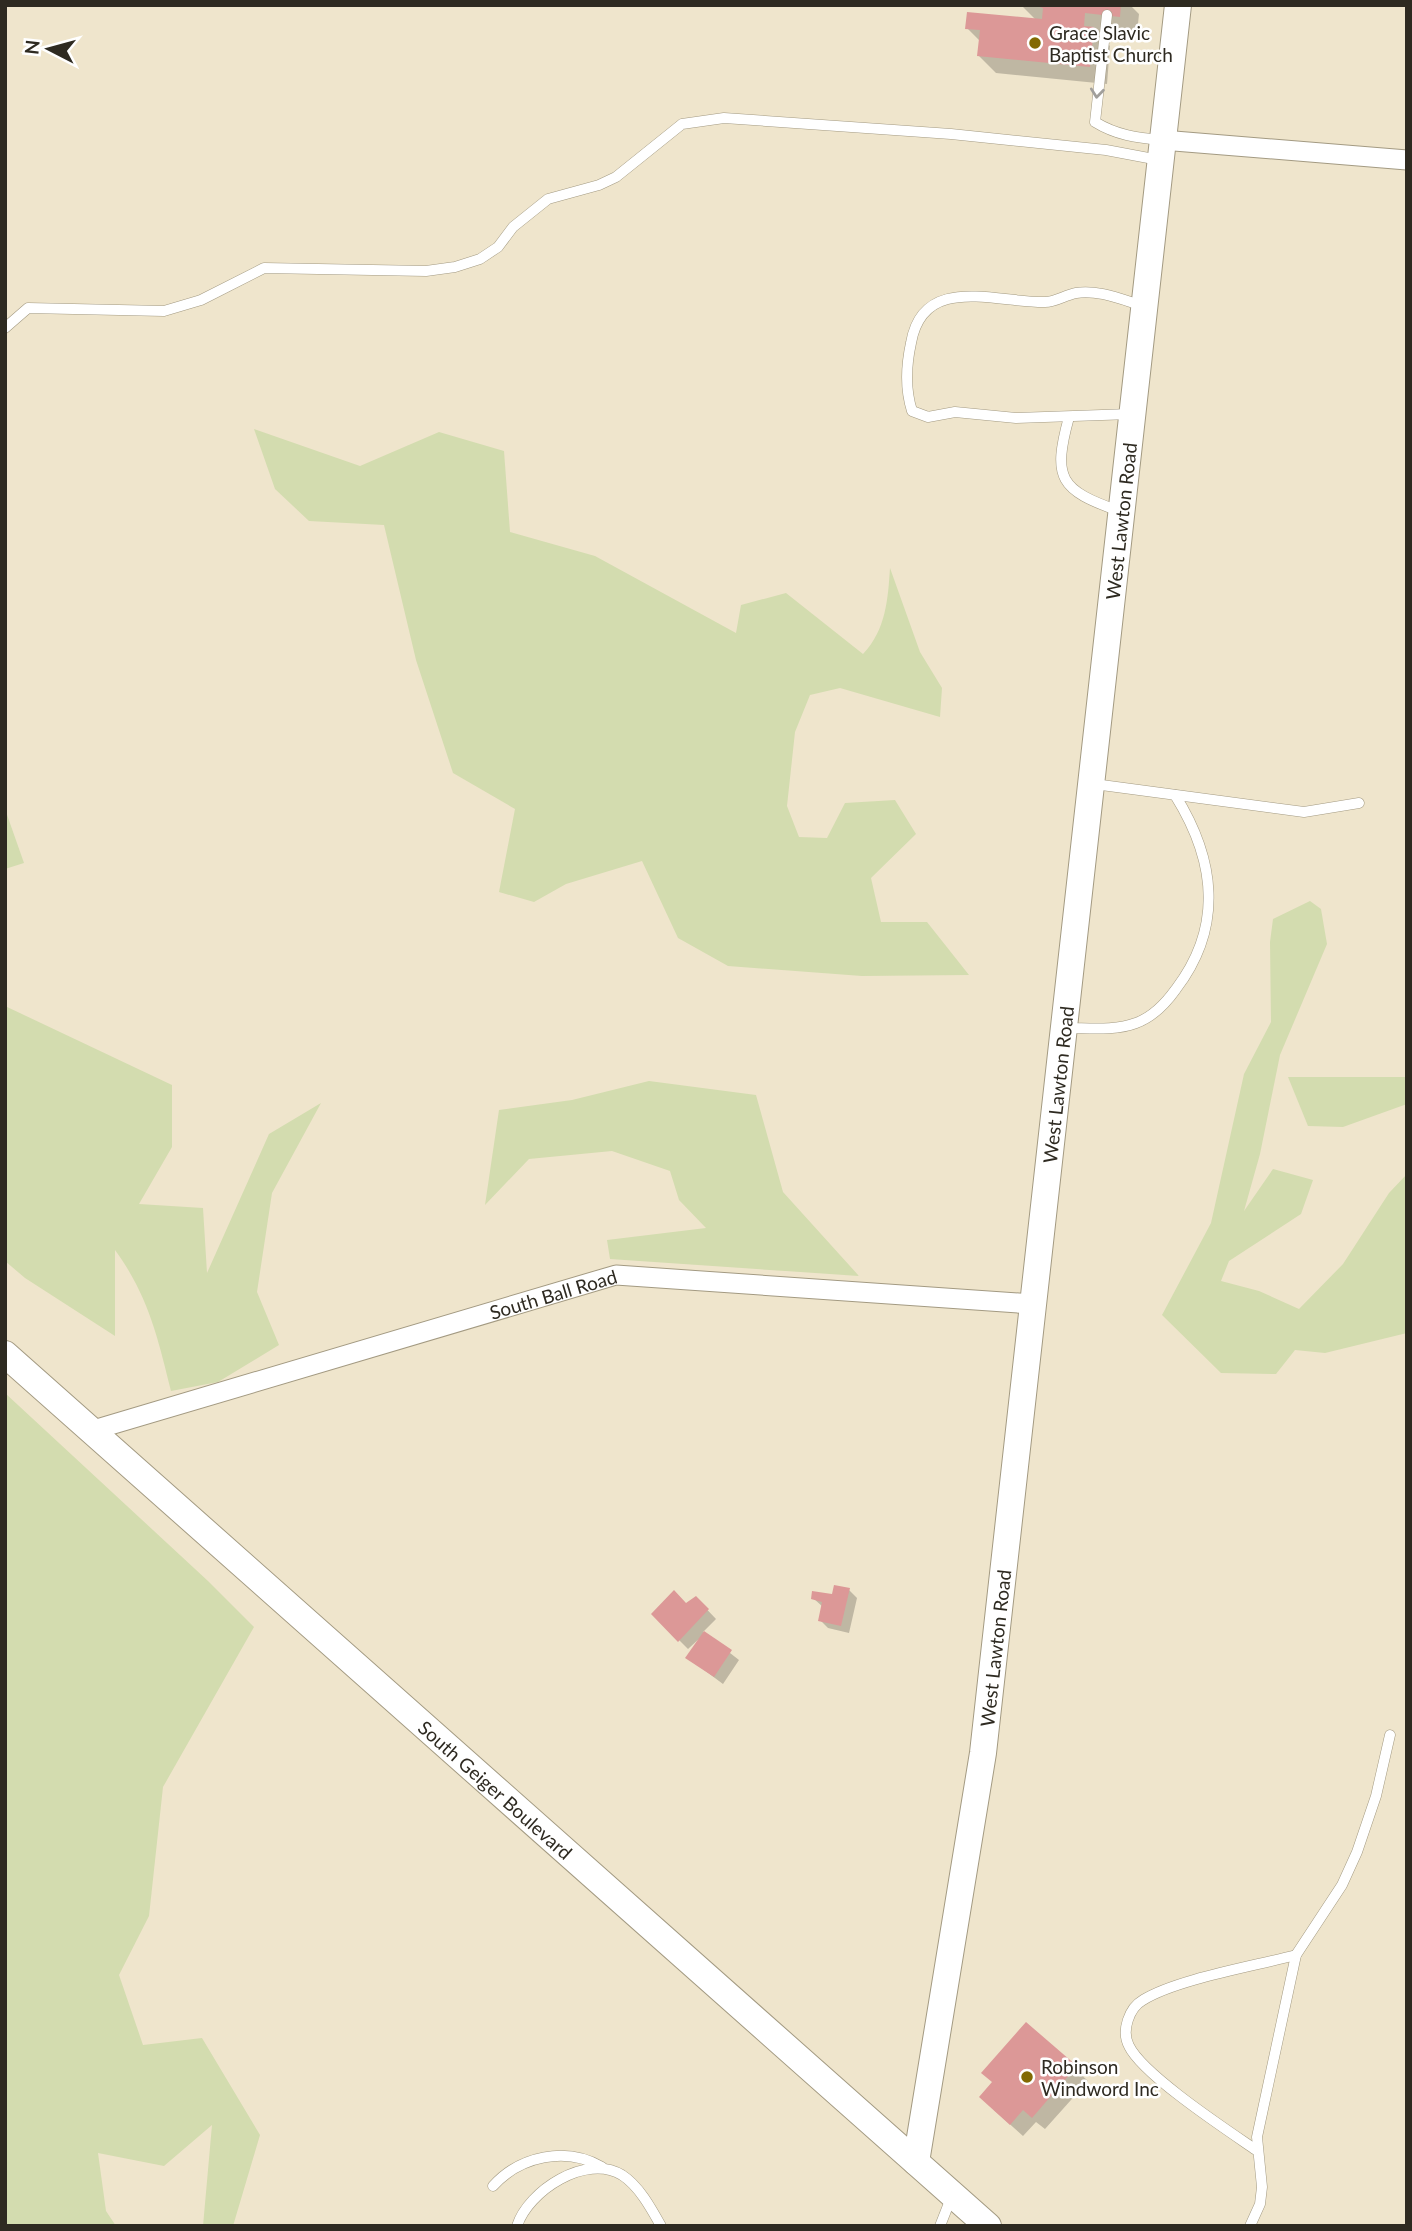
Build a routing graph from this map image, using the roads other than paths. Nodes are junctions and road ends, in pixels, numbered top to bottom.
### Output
1 (1178, 5) edge
2 (1107, 15) dead end
3 (1161, 150) junction
4 (1407, 160) edge
5 (1144, 306) junction
6 (5, 328) edge
7 (1132, 414) junction
8 (1069, 417) junction
9 (1121, 512) junction
10 (1090, 783) junction
11 (1175, 795) junction
12 (1359, 803) dead end
13 (1063, 1028) junction
14 (1032, 1304) junction
15 (5, 1354) edge
16 (90, 1431) junction
17 (1390, 1735) dead end
18 (1296, 1955) junction
19 (1256, 2150) junction
20 (916, 2162) junction
21 (602, 2168) junction
22 (493, 2186) dead end
23 (952, 2194) junction
24 (517, 2226) edge
25 (661, 2226) edge
26 (940, 2226) edge
27 (988, 2226) edge
28 (1250, 2226) edge

1 - 3 street, West Lawton Road
2 -> 3 lane
3 - 4 street
3 - 5 street, West Lawton Road
3 - 6 lane
5 - 7 street, West Lawton Road
5 - 8 lane
7 - 8 lane
7 - 9 street, West Lawton Road
8 - 9 lane
9 - 10 street, West Lawton Road
10 - 11 lane
10 - 13 street, West Lawton Road
11 - 12 lane
11 - 13 lane
13 - 14 street, West Lawton Road
14 - 16 street, South Ball Road
14 - 20 street, West Lawton Road
15 - 16 street, South Geiger Boulevard
16 - 20 street, South Geiger Boulevard
17 - 18 lane
18 - 19 lane
18 - 19 lane
19 - 28 lane
20 - 23 street, South Geiger Boulevard
21 - 22 lane
21 - 24 lane
21 - 25 lane
23 - 26 lane
23 - 27 street, South Geiger Boulevard

